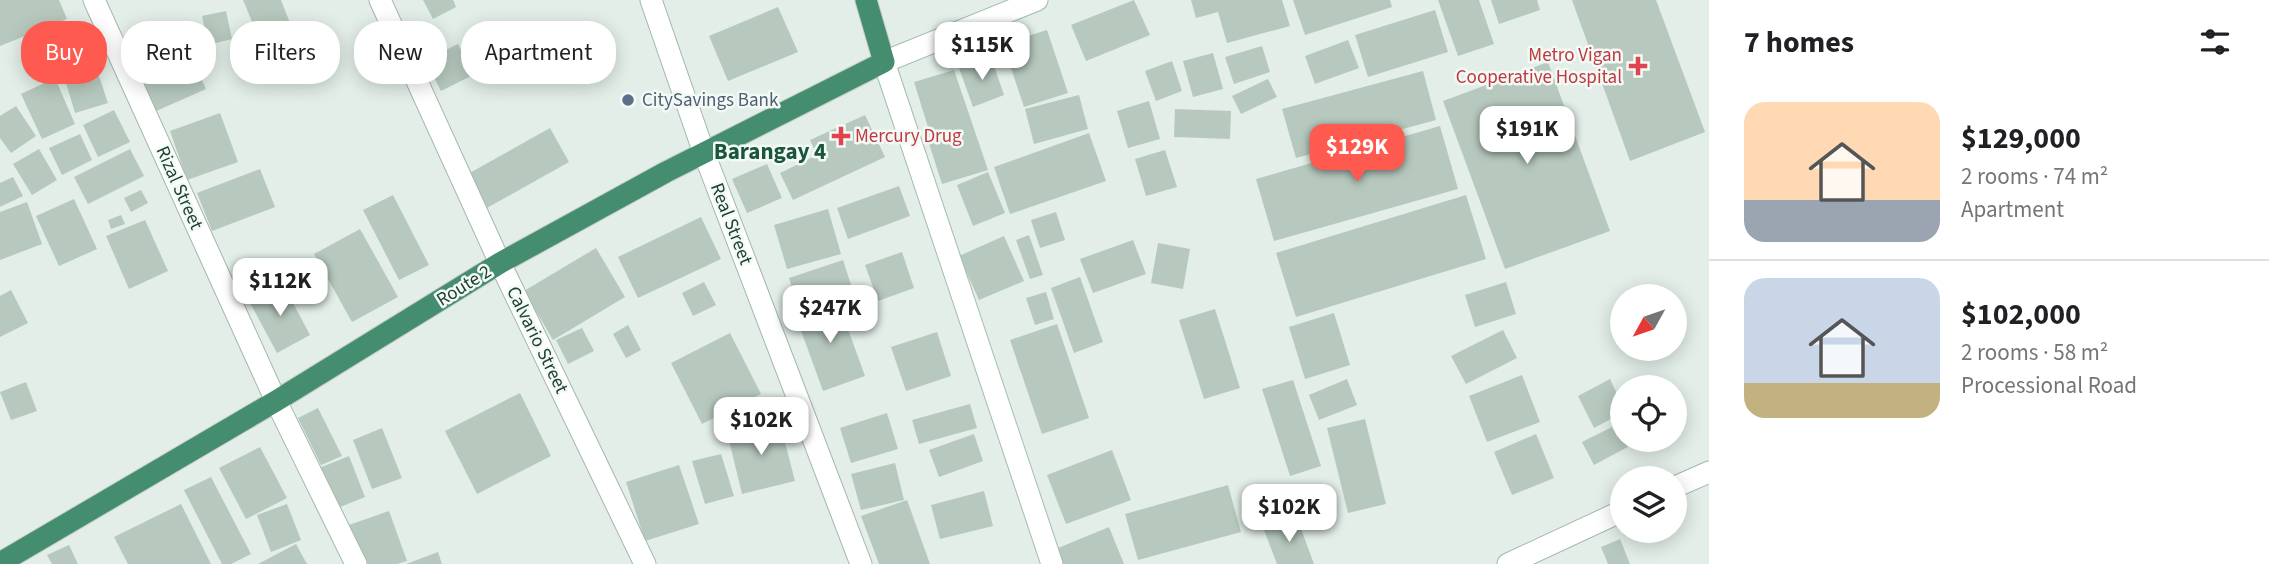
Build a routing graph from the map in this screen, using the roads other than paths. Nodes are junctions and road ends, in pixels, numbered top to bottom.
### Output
1 (94, 0) edge
2 (380, 0) edge
3 (652, 0) edge
4 (866, 0) edge
5 (1037, 0) edge
6 (884, 62) junction
7 (704, 153) junction
8 (500, 263) junction
9 (276, 401) junction
10 (1709, 472) edge
11 (1687, 482) edge
12 (1610, 517) edge
13 (0, 563) edge
14 (356, 564) edge
15 (645, 564) edge
16 (861, 564) edge
17 (1052, 564) edge
18 (1508, 564) edge

1 - 9 street, Rizal Street
2 - 8 street, Calvario Street
3 - 7 street, Real Street
4 - 6 highway
5 - 6 street
6 - 7 highway, Route 2
6 - 17 street
7 - 8 highway, Route 2
7 - 16 street, Real Street
8 - 9 highway, Route 2
8 - 15 street, Calvario Street
9 - 13 highway, Route 2
9 - 14 street, Rizal Street
10 - 11 street
12 - 18 street

